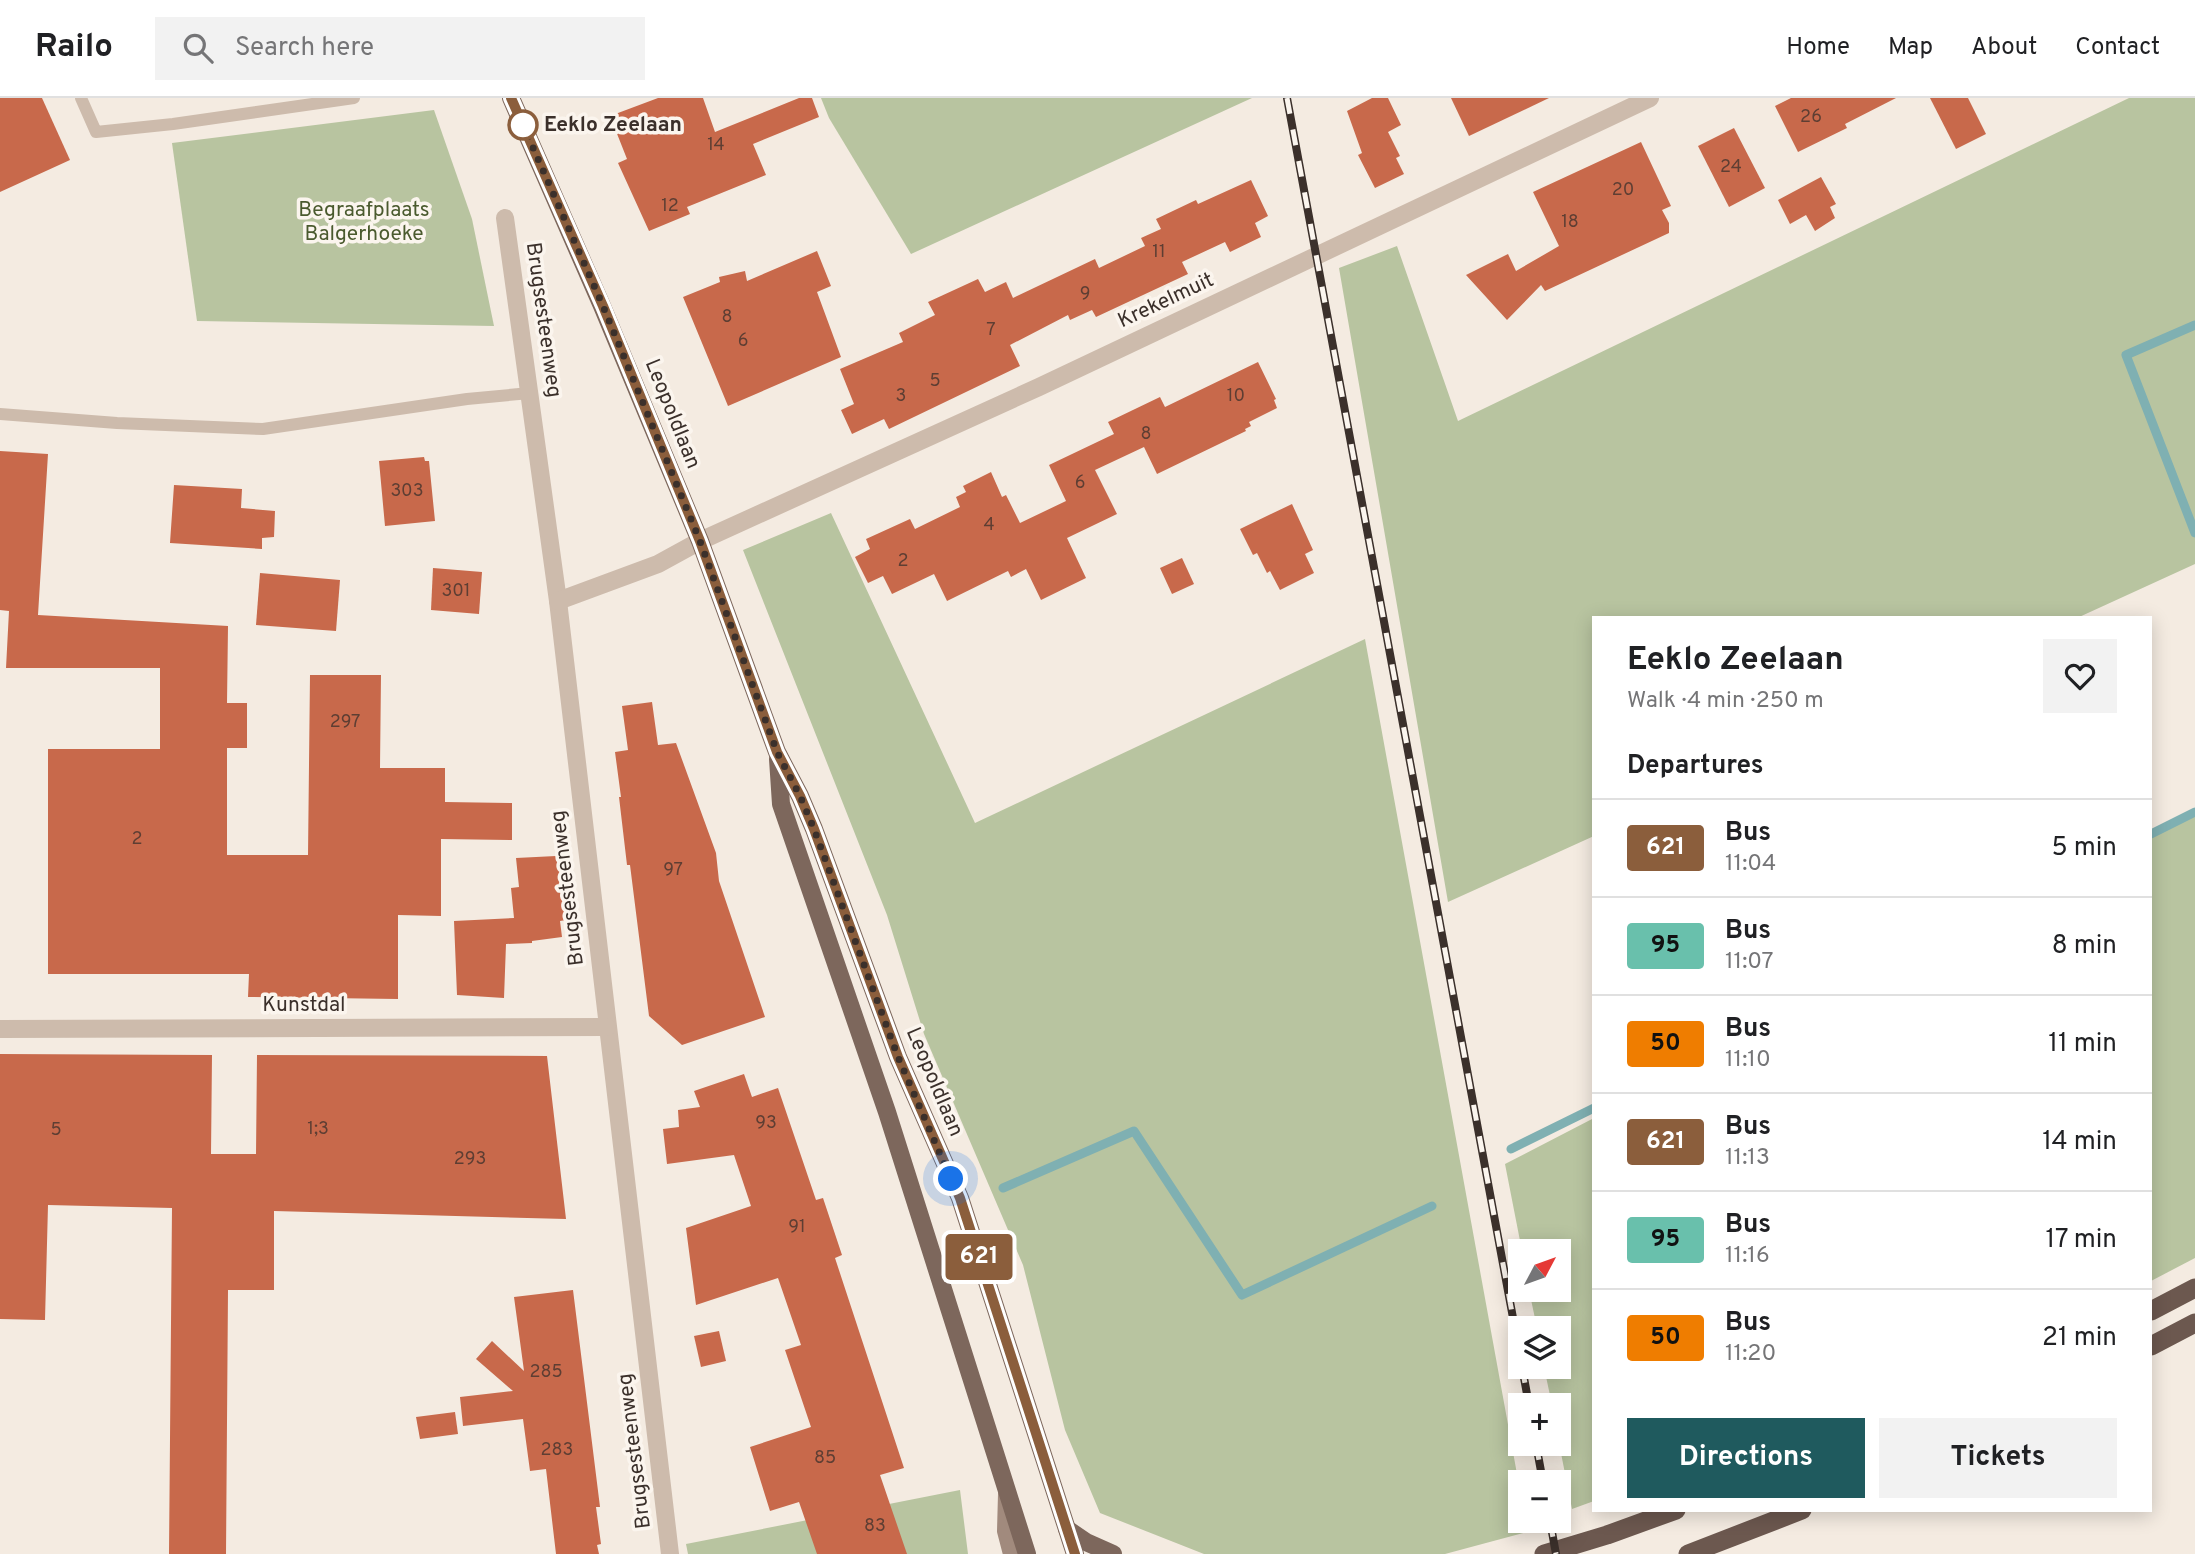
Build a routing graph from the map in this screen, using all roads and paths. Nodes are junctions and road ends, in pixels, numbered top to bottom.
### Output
1 (81, 98) edge
2 (354, 98) edge
3 (511, 98) edge
4 (1650, 98) edge
5 (505, 218) dead end
6 (530, 393) junction
7 (0, 414) edge
8 (700, 541) junction
9 (558, 601) junction
10 (777, 752) junction
11 (607, 1027) junction
12 (0, 1029) edge
13 (2195, 1288) edge
14 (2152, 1310) edge
15 (2195, 1323) edge
16 (2152, 1345) edge
17 (1007, 1491) junction
18 (1670, 1512) edge
19 (1797, 1512) edge
20 (1067, 1529) junction
21 (670, 1554) edge
22 (1012, 1554) edge
23 (1027, 1554) edge
24 (1075, 1554) edge
25 (1113, 1554) edge
26 (1544, 1554) edge
27 (1688, 1554) edge

1 - 2 lane
3 - 8 main road, Leopoldlaan
4 - 8 street, Krekelmuit
5 - 6 street, Brugsesteenweg
6 - 7 lane
6 - 9 street, Brugsesteenweg
8 - 9 street, Krekelmuit
8 - 10 main road, Leopoldlaan
9 - 11 street, Brugsesteenweg
10 - 17 main road, Leopoldlaan
10 - 20 main road, Leopoldlaan
11 - 12 street, Kunstdal
11 - 21 street, Brugsesteenweg
13 - 14 highway
15 - 16 highway
17 - 22 main road
17 - 23 main road, Leopoldlaan
18 - 26 highway
19 - 27 highway
20 - 24 main road, Leopoldlaan
20 - 25 main road

